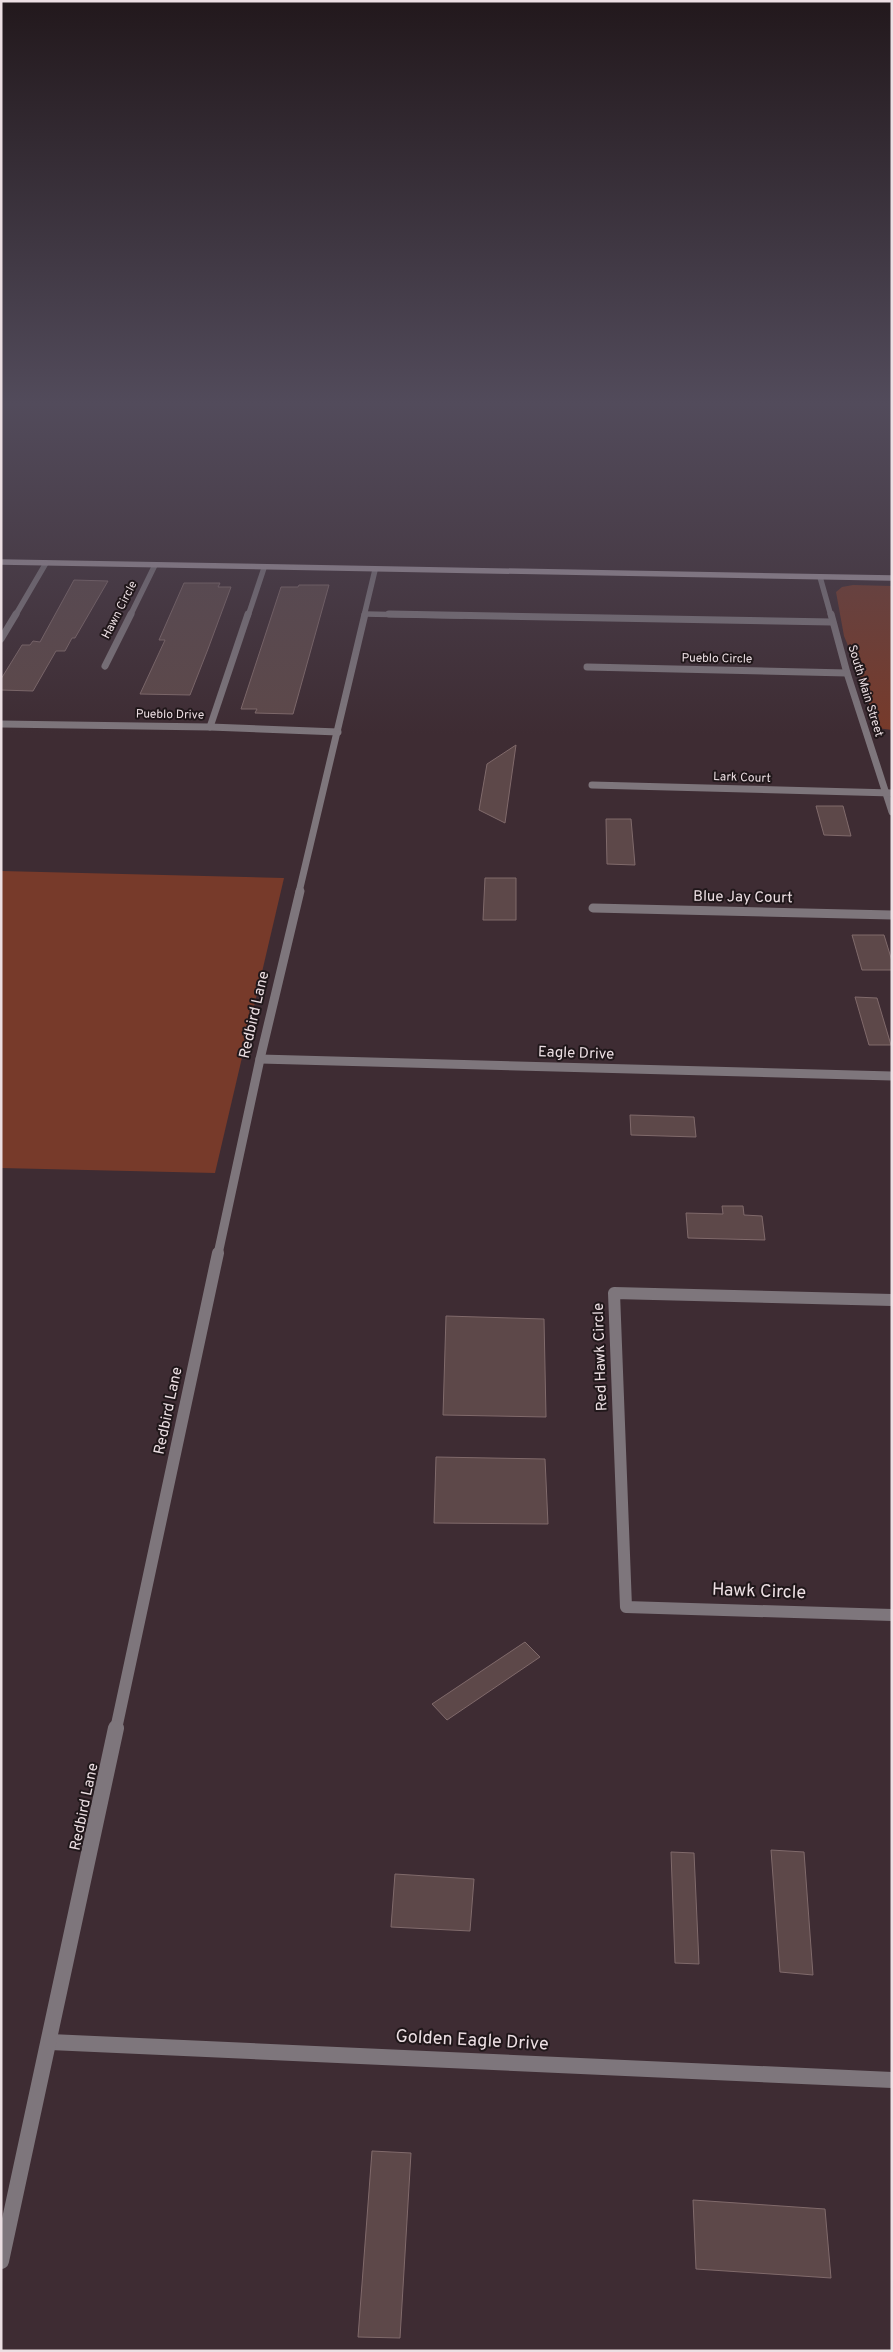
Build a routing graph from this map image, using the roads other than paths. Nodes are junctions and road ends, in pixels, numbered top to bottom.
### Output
1 (1, 562) edge
2 (46, 563) junction
3 (155, 565) junction
4 (264, 568) junction
5 (375, 570) junction
6 (820, 576) junction
7 (892, 578) edge
8 (365, 614) junction
9 (832, 622) junction
10 (1, 639) edge
11 (105, 666) dead end
12 (587, 667) dead end
13 (846, 673) junction
14 (1, 724) edge
15 (210, 727) junction
16 (338, 732) junction
17 (592, 785) dead end
18 (888, 793) edge
19 (892, 812) edge
20 (593, 908) dead end
21 (892, 914) edge
22 (260, 1059) junction
23 (892, 1076) edge
24 (892, 1300) edge
25 (626, 1607) joint
26 (892, 1615) edge
27 (50, 2042) junction
28 (892, 2080) edge
29 (1, 2261) edge

1 - 2 main road
2 - 3 main road
2 - 10 street
3 - 4 main road
3 - 11 street, Hawn Circle
4 - 5 main road
4 - 15 street
5 - 6 main road
5 - 8 street, Redbird Lane
6 - 7 main road
6 - 9 street, South Main Street
8 - 9 street
8 - 16 street, Redbird Lane
9 - 13 street, South Main Street
12 - 13 street, Pueblo Circle
13 - 18 street, South Main Street
14 - 15 street, Pueblo Drive
15 - 16 street, Pueblo Drive
16 - 22 street, Redbird Lane
17 - 18 street, Lark Court
18 - 19 street, South Main Street
20 - 21 street, Blue Jay Court
22 - 23 street, Eagle Drive
22 - 27 street, Redbird Lane
24 - 25 street, Red Hawk Circle
25 - 26 street, Hawk Circle
27 - 28 street, Golden Eagle Drive
27 - 29 street, Redbird Lane

